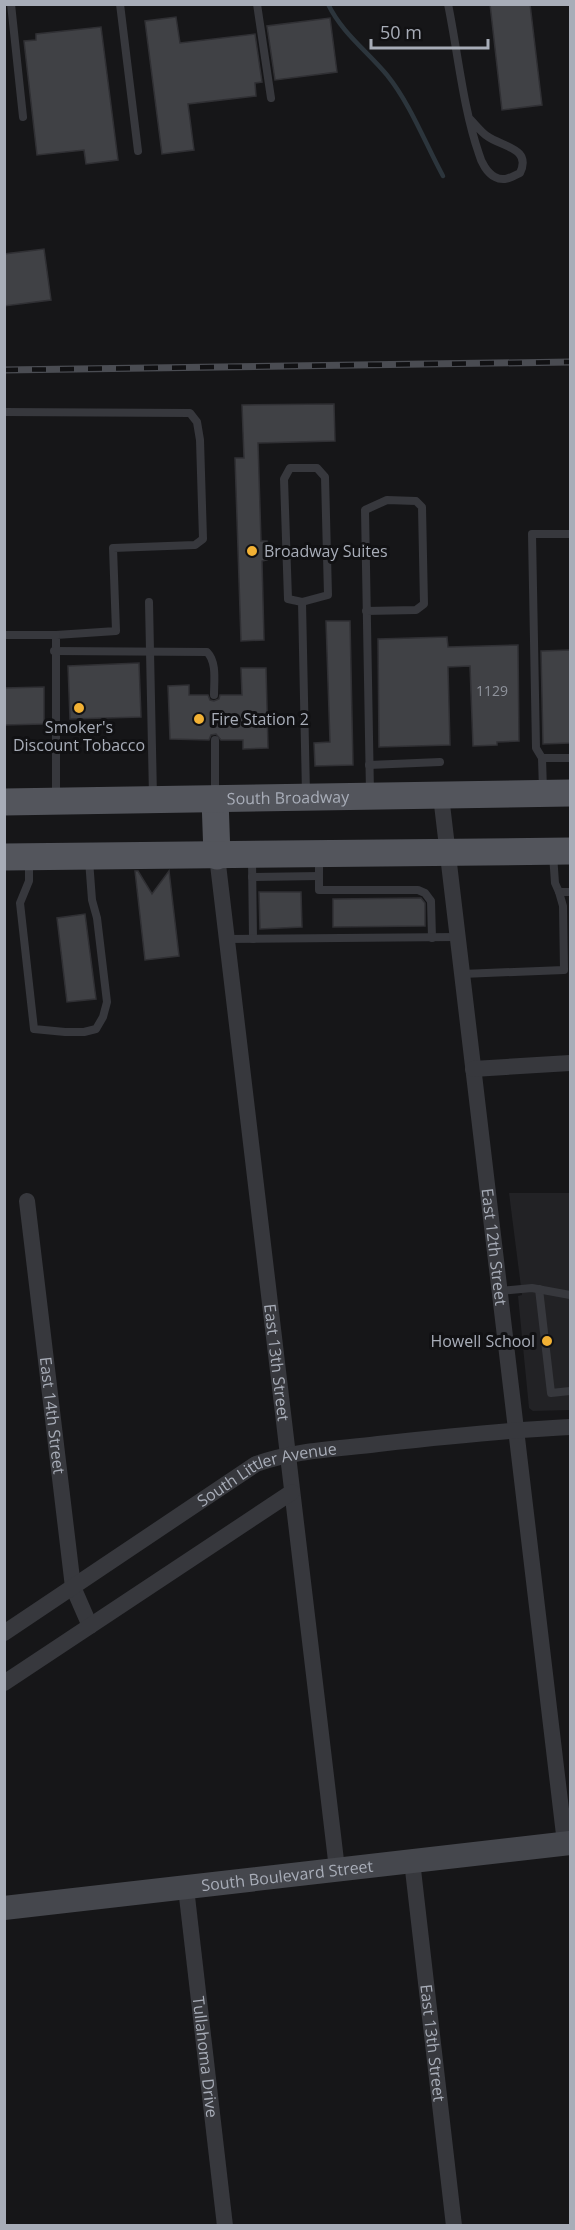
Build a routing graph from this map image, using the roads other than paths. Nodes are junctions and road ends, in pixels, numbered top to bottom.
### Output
1 (11, 4) edge
2 (120, 4) edge
3 (257, 4) edge
4 (448, 4) edge
5 (271, 98) dead end
6 (23, 117) dead end
7 (470, 119) junction
8 (138, 151) dead end
9 (4, 412) edge
10 (570, 534) edge
11 (149, 602) dead end
12 (302, 602) junction
13 (366, 611) junction
14 (4, 635) edge
15 (56, 635) junction
16 (54, 651) junction
17 (150, 653) junction
18 (214, 695) dead end
19 (215, 740) dead end
20 (542, 758) junction
21 (570, 758) edge
22 (440, 762) dead end
23 (369, 765) junction
24 (570, 793) edge
25 (543, 794) junction
26 (441, 796) junction
27 (370, 797) junction
28 (306, 798) junction
29 (153, 799) junction
30 (215, 799) junction
31 (56, 801) junction
32 (4, 802) edge
33 (562, 851) edge
34 (447, 853) junction
35 (217, 856) junction
36 (16, 857) edge
37 (89, 857) junction
38 (319, 865) junction
39 (252, 866) junction
40 (559, 892) junction
41 (570, 892) edge
42 (458, 937) junction
43 (432, 938) junction
44 (227, 939) junction
45 (253, 939) junction
46 (462, 974) junction
47 (570, 1063) edge
48 (473, 1069) junction
49 (27, 1201) dead end
50 (539, 1289) junction
51 (499, 1290) junction
52 (570, 1295) edge
53 (570, 1391) edge
54 (570, 1428) edge
55 (515, 1429) junction
56 (287, 1456) junction
57 (292, 1491) junction
58 (73, 1587) junction
59 (90, 1626) junction
60 (4, 1633) edge
61 (4, 1683) edge
62 (568, 1843) edge
63 (412, 1861) junction
64 (337, 1869) junction
65 (186, 1888) junction
66 (4, 1908) edge
67 (225, 2226) edge
68 (454, 2226) edge

1 - 6 lane
2 - 8 lane
3 - 5 lane
4 - 7 lane
7 - 7 lane
9 - 15 lane
10 - 20 lane
11 - 17 lane
12 - 12 lane
12 - 28 lane
13 - 13 lane
13 - 23 lane
14 - 15 lane
15 - 16 lane
16 - 17 lane
16 - 31 lane
17 - 18 lane
17 - 29 lane
19 - 30 lane
20 - 21 lane
20 - 25 lane
22 - 23 lane
23 - 27 lane
24 - 25 main road, South Broadway
25 - 26 main road, South Broadway
26 - 27 main road, South Broadway
26 - 34 street, East 12th Street
27 - 28 main road, South Broadway
28 - 30 main road, South Broadway
29 - 30 main road, South Broadway
29 - 31 main road, South Broadway
30 - 35 main road
31 - 32 main road, South Broadway
33 - 34 main road
33 - 40 lane
34 - 38 main road
34 - 42 street, East 12th Street
35 - 37 main road
35 - 39 main road
35 - 44 street, East 13th Street
36 - 37 main road
36 - 37 lane
38 - 39 main road
38 - 43 lane
39 - 45 lane
40 - 41 lane
40 - 46 lane
42 - 43 lane
42 - 46 street, East 12th Street
43 - 45 lane
44 - 45 lane
44 - 56 street, East 13th Street
46 - 48 street, East 12th Street
47 - 48 street
48 - 51 street, East 12th Street
49 - 58 street, East 14th Street
50 - 51 lane
50 - 52 lane
50 - 53 lane
51 - 55 street, East 12th Street
54 - 55 street, South Littler Avenue
55 - 56 street, South Littler Avenue
55 - 62 street, East 12th Street
56 - 57 street, East 13th Street
56 - 58 street, South Littler Avenue
57 - 59 street, South Littler Avenue
57 - 64 street, East 13th Street
58 - 59 street, East 14th Street
58 - 60 street, South Littler Avenue
59 - 61 street, South Littler Avenue
62 - 63 main road, South Boulevard Street
63 - 64 main road, South Boulevard Street
63 - 68 street, East 13th Street
64 - 65 main road, South Boulevard Street
65 - 66 main road, South Boulevard Street
65 - 67 street, Tullahoma Drive

